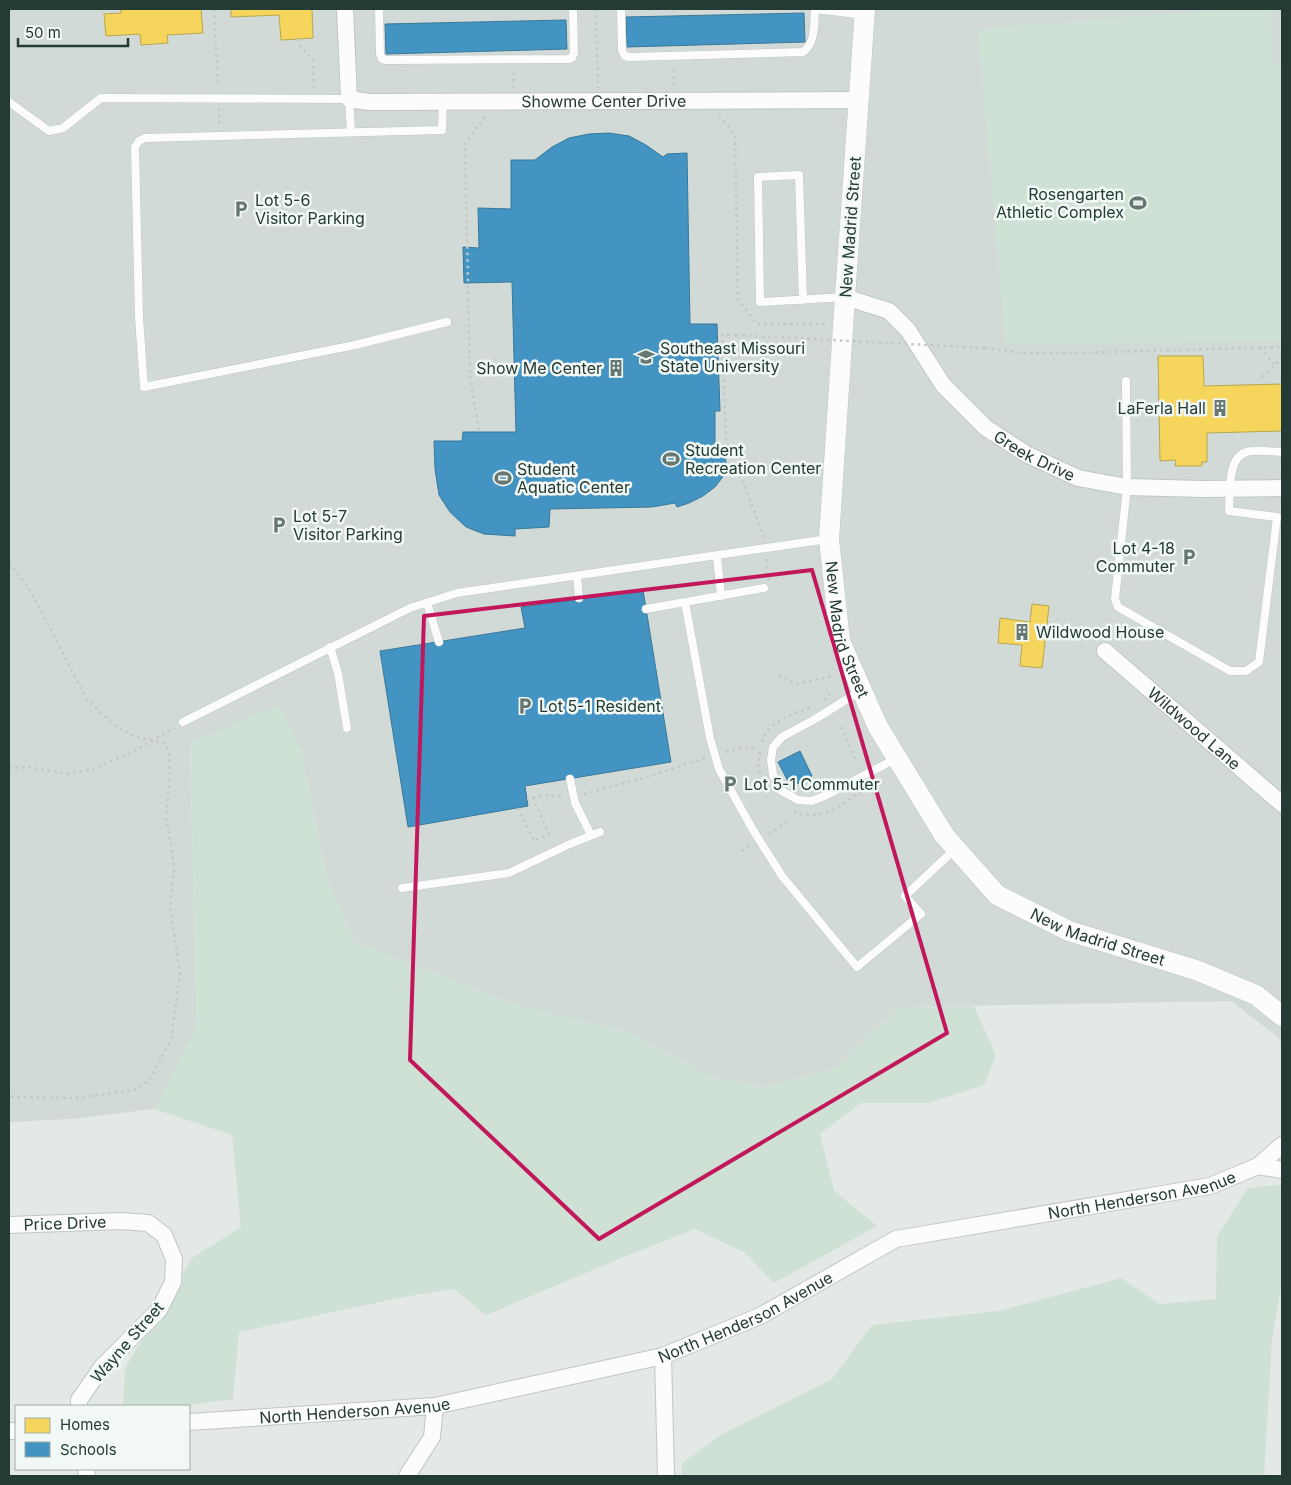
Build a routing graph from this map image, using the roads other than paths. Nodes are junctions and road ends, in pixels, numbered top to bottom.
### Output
1 (345, 9) edge
2 (379, 9) edge
3 (573, 9) edge
4 (621, 9) edge
5 (815, 9) edge
6 (865, 12) edge
7 (350, 98) junction
8 (859, 100) junction
9 (9, 102) edge
10 (442, 102) junction
11 (351, 132) junction
12 (845, 297) junction
13 (803, 300) junction
14 (446, 322) dead end
15 (1126, 381) dead end
16 (1282, 452) edge
17 (1128, 486) junction
18 (1230, 488) junction
19 (1282, 488) edge
20 (830, 539) junction
21 (716, 556) junction
22 (576, 576) junction
23 (764, 588) road end
24 (721, 596) junction
25 (579, 598) dead end
26 (685, 602) junction
27 (427, 603) junction
28 (646, 608) dead end
29 (439, 642) dead end
30 (330, 647) junction
31 (1106, 651) dead end
32 (862, 690) junction
33 (183, 722) road end
34 (347, 728) dead end
35 (897, 758) junction
36 (570, 779) dead end
37 (1282, 804) edge
38 (600, 832) dead end
39 (591, 835) junction
40 (956, 848) junction
41 (402, 888) dead end
42 (1282, 1016) edge
43 (1282, 1145) edge
44 (1258, 1166) junction
45 (1282, 1170) edge
46 (121, 1221) joint
47 (9, 1225) edge
48 (663, 1356) junction
49 (79, 1405) edge
50 (435, 1406) junction
51 (190, 1422) edge
52 (407, 1476) edge
53 (666, 1476) edge

1 - 7 street
2 - 3 lane
4 - 5 lane
5 - 6 lane
6 - 8 street, New Madrid Street
7 - 9 lane
7 - 10 street, Showme Center Drive
7 - 11 lane
8 - 10 street, Showme Center Drive
8 - 12 street, New Madrid Street
10 - 11 lane
11 - 14 lane
12 - 13 lane
12 - 17 street, Greek Drive
12 - 20 street, New Madrid Street
13 - 13 lane
15 - 17 lane
16 - 18 lane
17 - 18 street, Greek Drive
17 - 18 lane
18 - 19 street, Greek Drive
20 - 21 lane
20 - 32 street, New Madrid Street
21 - 22 lane
21 - 24 lane
22 - 25 lane
22 - 27 lane
23 - 24 lane
24 - 26 lane
26 - 28 lane
26 - 40 lane
27 - 29 lane
27 - 30 lane
30 - 33 lane
30 - 34 lane
31 - 37 street, Wildwood Lane
32 - 35 street, New Madrid Street
32 - 35 lane
35 - 40 street, New Madrid Street
36 - 39 lane
38 - 39 lane
39 - 41 lane
40 - 42 street, New Madrid Street
43 - 44 street, North Henderson Avenue
44 - 45 street
44 - 48 street, North Henderson Avenue
46 - 47 street, Price Drive
46 - 49 street, Wayne Street
48 - 50 street, North Henderson Avenue
48 - 53 street
50 - 51 street, North Henderson Avenue
50 - 52 street

